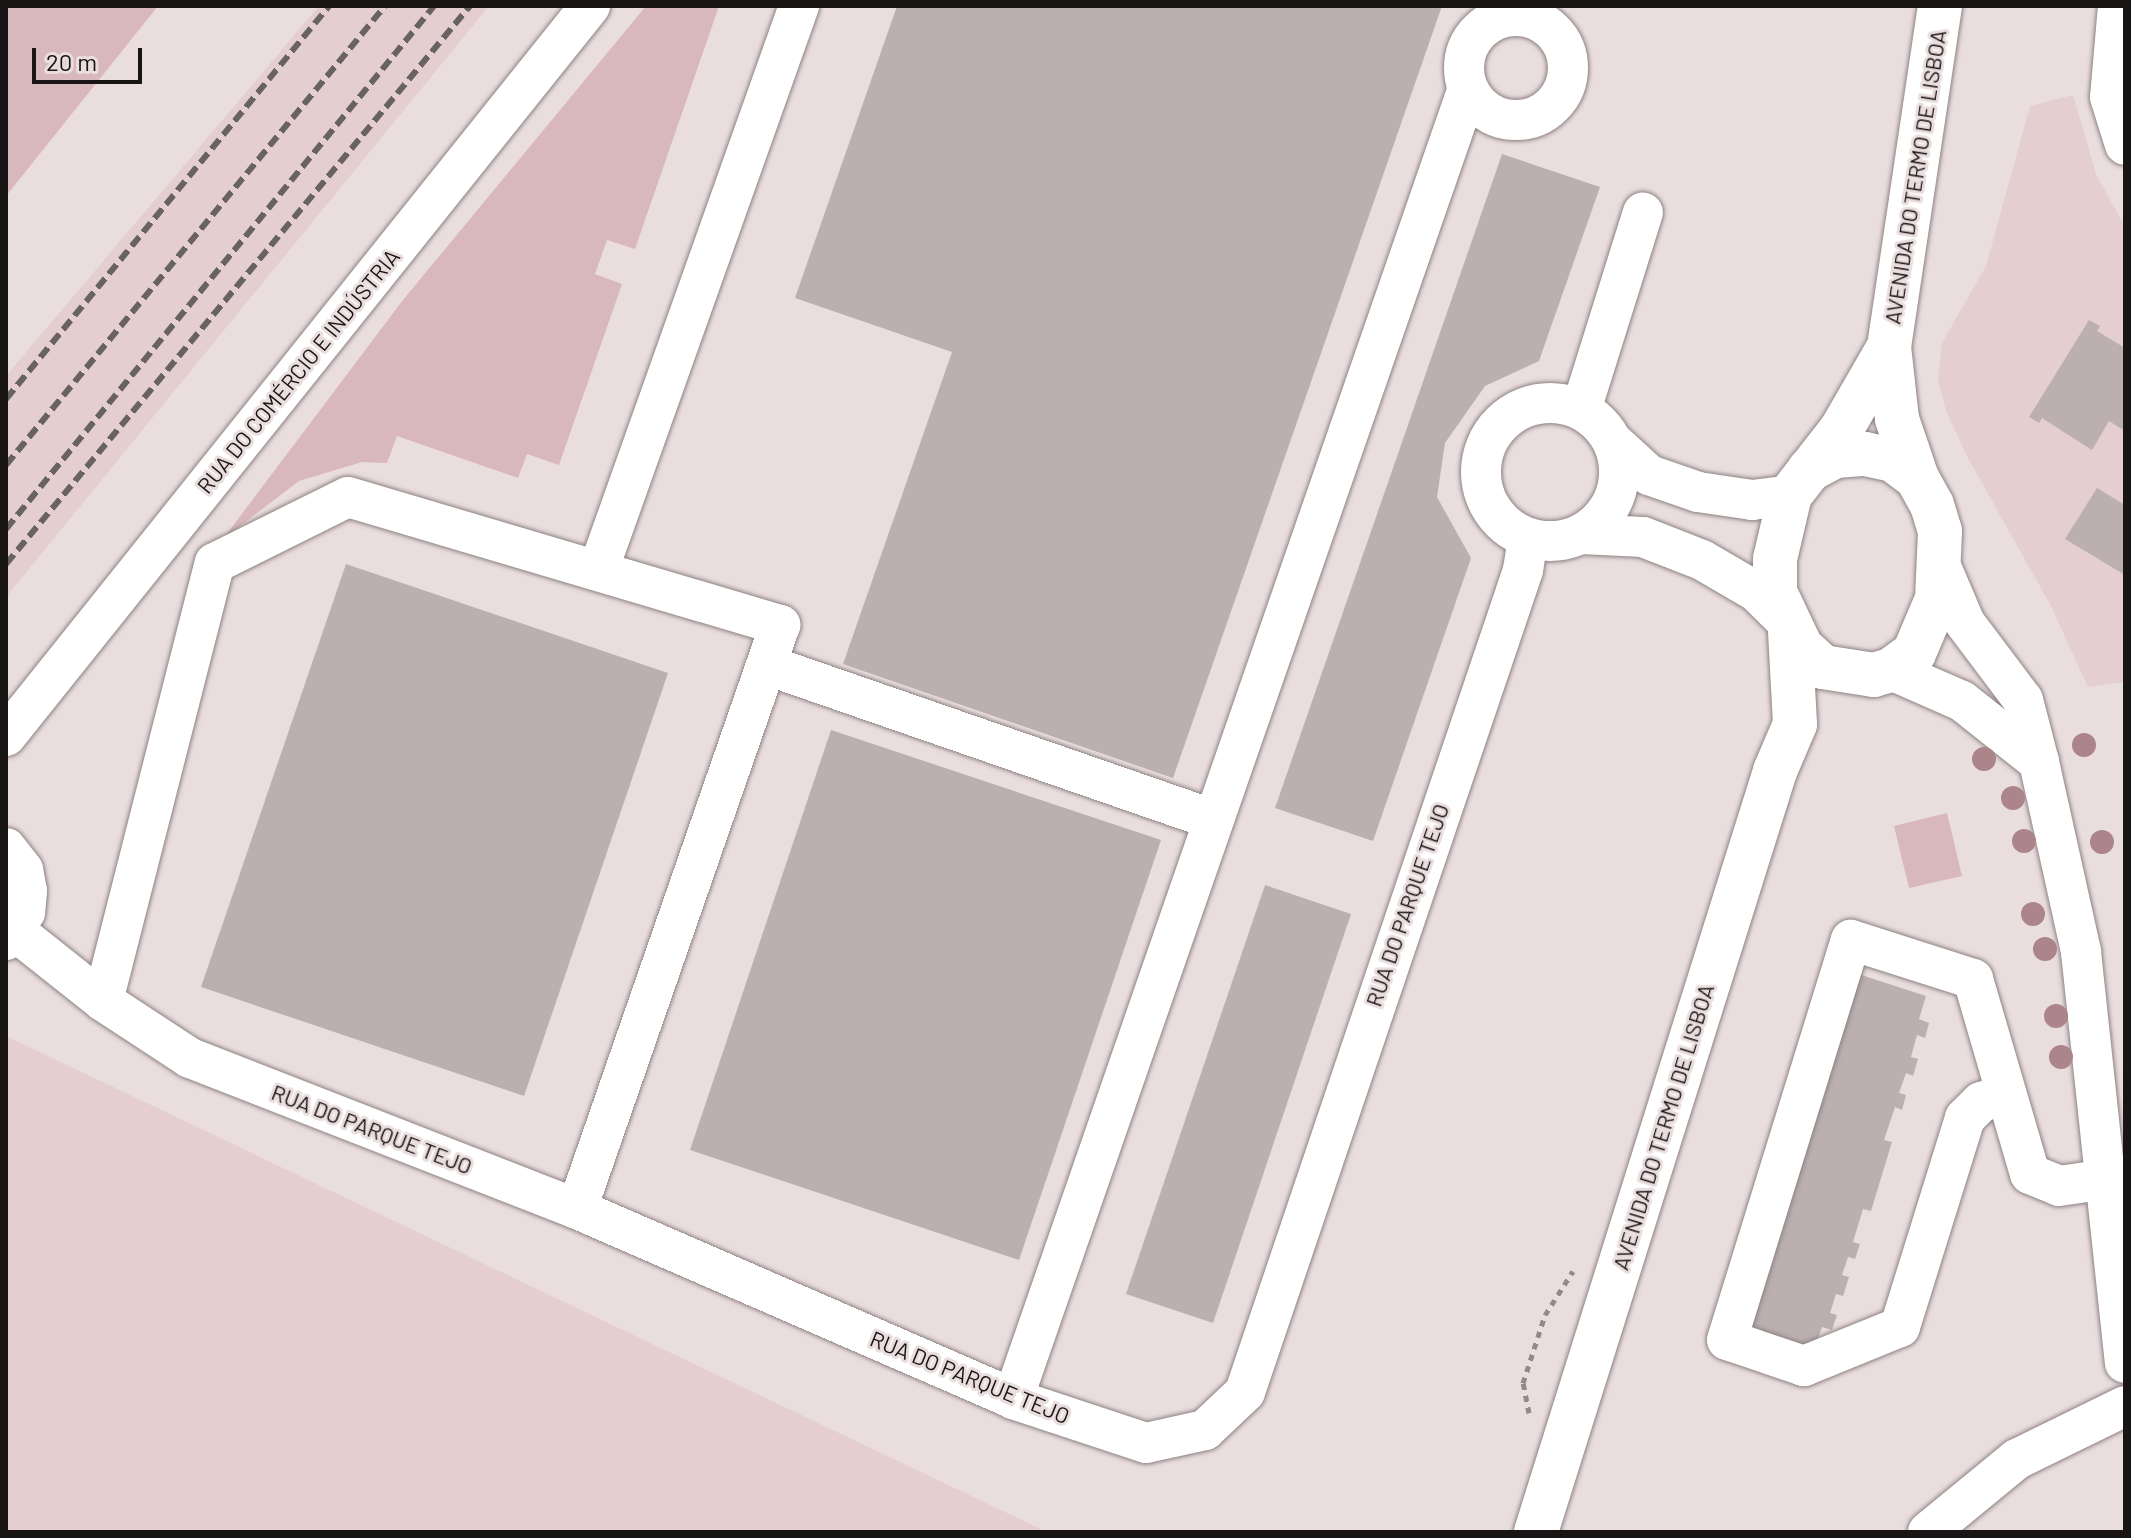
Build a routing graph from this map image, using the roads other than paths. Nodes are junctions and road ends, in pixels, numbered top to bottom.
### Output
1 (590, 6) edge
2 (799, 6) edge
3 (1940, 6) edge
4 (2118, 6) edge
5 (1466, 94) dead end
6 (2125, 145) edge
7 (1643, 212) dead end
8 (1889, 347) junction
9 (1581, 410) junction
10 (1613, 442) junction
11 (1917, 478) junction
12 (1800, 483) junction
13 (1581, 534) junction
14 (1528, 538) junction
15 (599, 568) junction
16 (1942, 569) junction
17 (1787, 625) junction
18 (767, 665) junction
19 (1883, 672) junction
20 (1795, 724) junction
21 (6, 736) edge
22 (2039, 762) junction
23 (1214, 820) junction
24 (6, 848) edge
25 (11, 935) edge
26 (103, 1001) junction
27 (2108, 1026) edge
28 (2006, 1094) junction
29 (2107, 1179) junction
30 (577, 1209) junction
31 (2125, 1363) edge
32 (1013, 1399) junction
33 (2125, 1406) edge
34 (1536, 1532) edge
35 (1928, 1532) edge

1 - 21 street, RUA DO COMÉRCIO E INDÚSTRIA
2 - 15 street
3 - 8 main road, AVENIDA DO TERMO DE LISBOA
4 - 6 street
5 - 23 street
7 - 9 street
8 - 11 main road, AVENIDA DO TERMO DE LISBOA
8 - 12 main road, AVENIDA DO TERMO DE LISBOA
9 - 10 street
9 - 14 street
10 - 12 street
10 - 13 street
11 - 12 main road
11 - 16 main road
12 - 17 main road
13 - 14 street
13 - 17 street
14 - 32 street, RUA DO PARQUE TEJO
15 - 18 street
15 - 26 street
16 - 19 main road
16 - 22 street
17 - 19 main road
17 - 20 main road, AVENIDA DO TERMO DE LISBOA
18 - 23 street
18 - 30 street
19 - 20 main road
19 - 22 street
20 - 34 main road, AVENIDA DO TERMO DE LISBOA
22 - 27 street
23 - 32 street
24 - 25 street
25 - 26 street, RUA DO PARQUE TEJO
26 - 30 street, RUA DO PARQUE TEJO
27 - 29 street
28 - 28 street
28 - 29 street
29 - 31 street
30 - 32 street, RUA DO PARQUE TEJO
33 - 35 street

